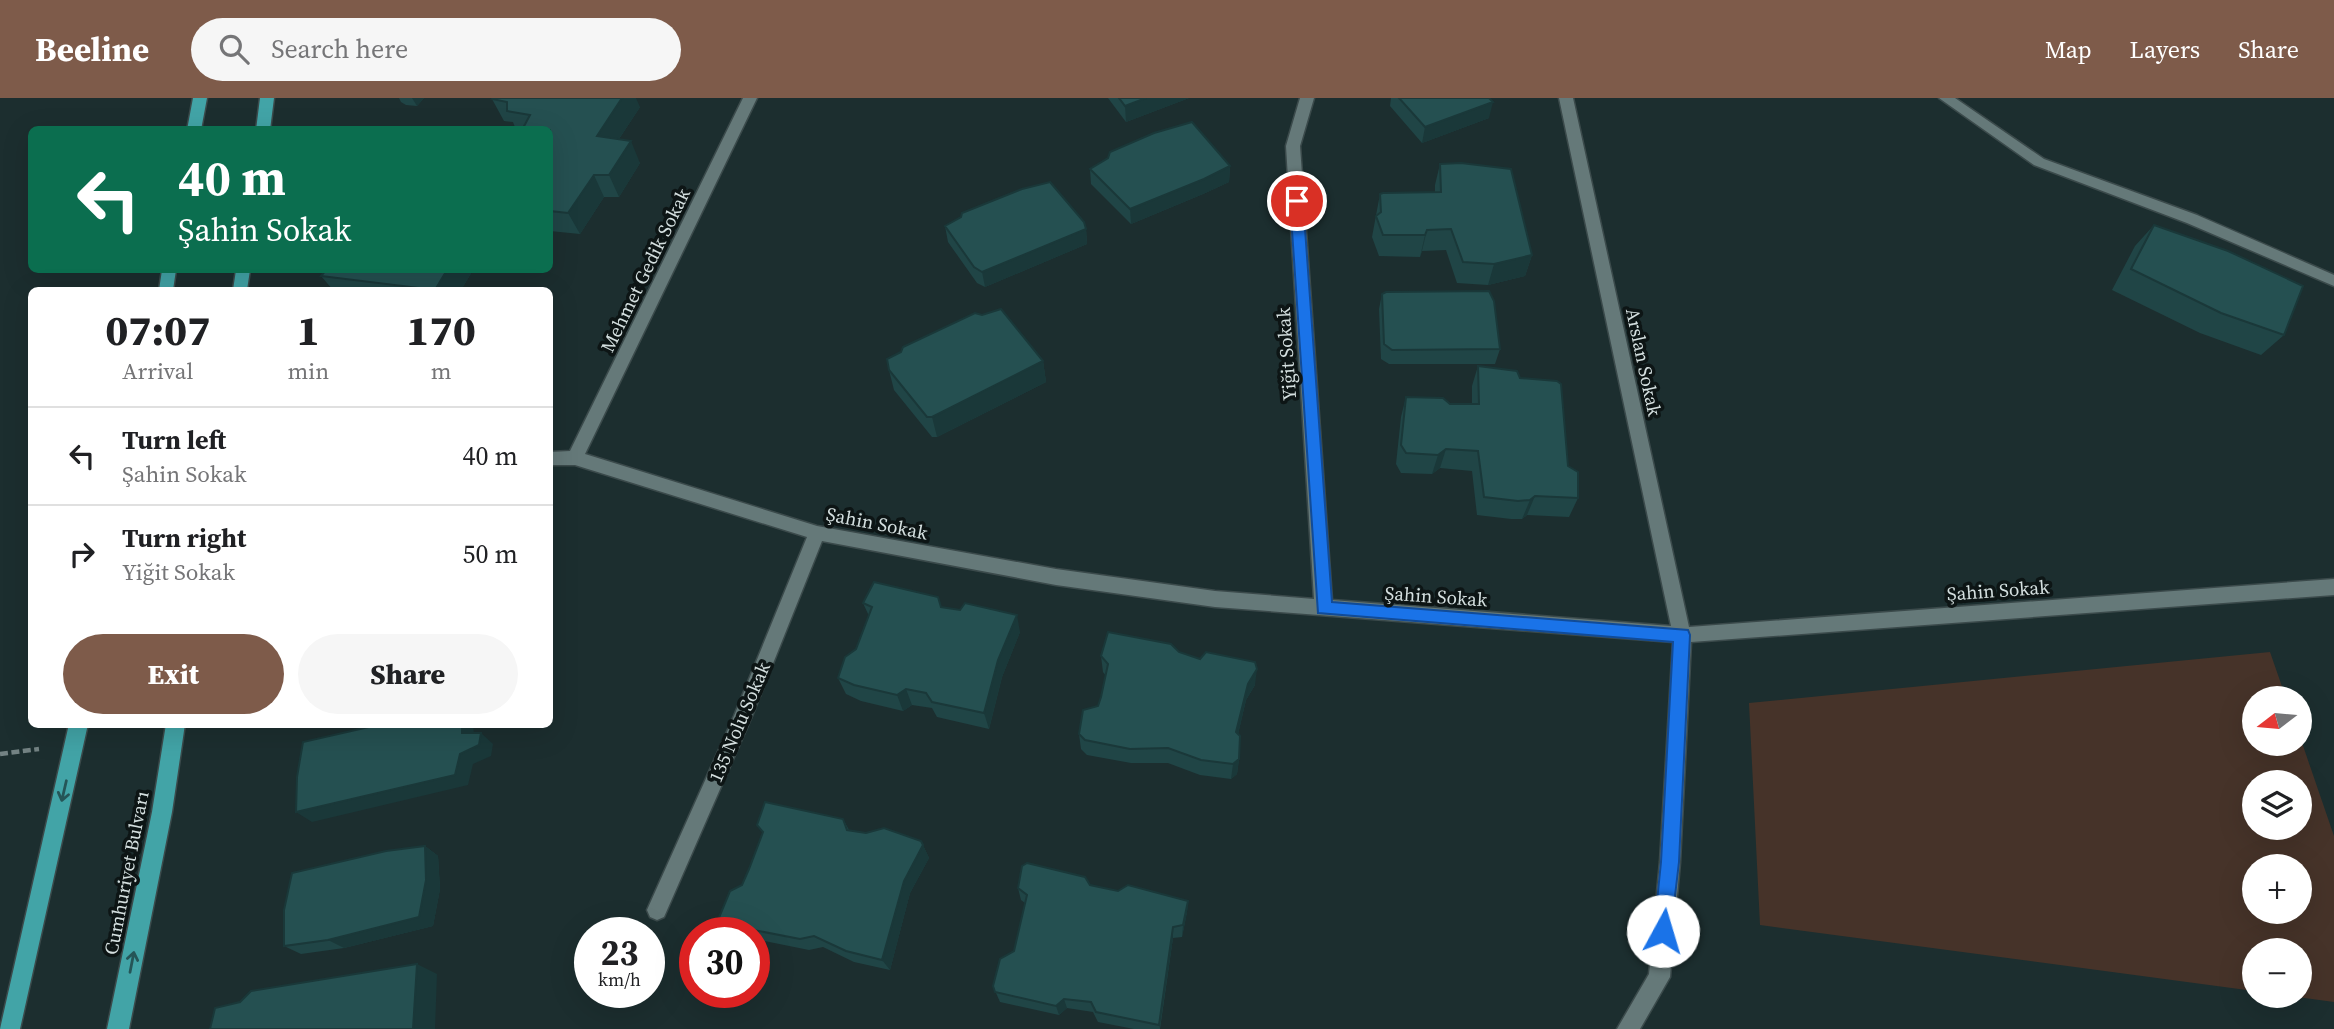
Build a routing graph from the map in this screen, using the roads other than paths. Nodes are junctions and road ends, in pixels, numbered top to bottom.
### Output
1 (200, 98) edge
2 (267, 98) edge
3 (750, 98) edge
4 (1307, 98) edge
5 (1566, 98) edge
6 (1946, 98) edge
7 (195, 126) edge
8 (264, 126) edge
9 (2334, 281) edge
10 (553, 458) edge
11 (575, 458) junction
12 (817, 533) junction
13 (2334, 587) edge
14 (1324, 608) junction
15 (1682, 635) junction
16 (78, 728) edge
17 (175, 728) edge
18 (657, 910) dead end
19 (9, 1029) edge
20 (118, 1029) edge
21 (1628, 1029) edge

1 - 7 main road
2 - 8 main road
3 - 11 street, Mehmet Gedik Sokak
4 - 14 street, Yiğit Sokak
5 - 15 street, Arslan Sokak
6 - 9 street
10 - 11 street, Şahin Sokak
11 - 12 street, Şahin Sokak
12 - 14 street, Şahin Sokak
12 - 18 street, 135 Nolu Sokak
13 - 15 street, Şahin Sokak
14 - 15 street, Şahin Sokak
15 - 21 street, Arslan Sokak
16 -> 19 main road
20 -> 17 main road, Cumhuriyet Bulvarı

